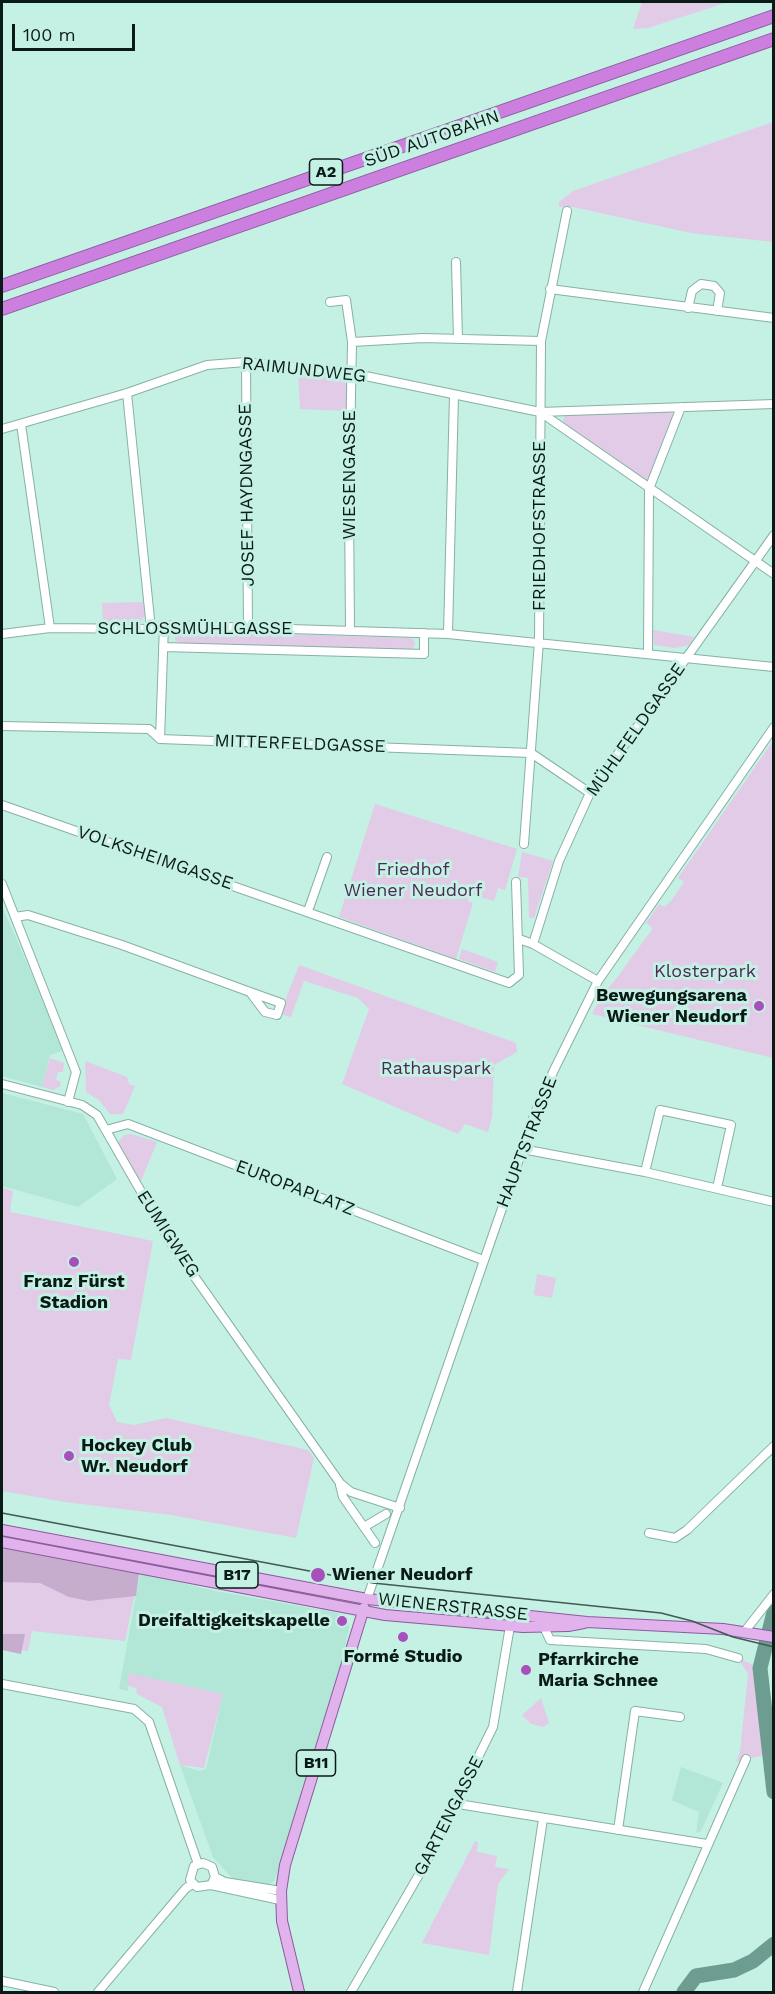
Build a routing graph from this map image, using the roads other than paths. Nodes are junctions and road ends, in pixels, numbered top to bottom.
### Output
1 (774, 16) edge
2 (774, 39) edge
3 (567, 211) dead end
4 (446, 264) dead end
5 (2, 286) edge
6 (550, 289) junction
7 (330, 302) dead end
8 (688, 308) junction
9 (2, 309) edge
10 (717, 311) junction
11 (774, 318) edge
12 (458, 339) junction
13 (541, 341) junction
14 (352, 342) junction
15 (246, 362) junction
16 (351, 373) junction
17 (127, 393) junction
18 (454, 395) junction
19 (774, 404) edge
20 (681, 407) junction
21 (540, 412) junction
22 (21, 424) junction
23 (2, 429) edge
24 (649, 489) junction
25 (774, 535) edge
26 (756, 561) junction
27 (774, 574) edge
28 (164, 625) junction
29 (50, 628) junction
30 (248, 628) junction
31 (151, 629) junction
32 (350, 631) junction
33 (424, 633) junction
34 (2, 634) edge
35 (448, 634) junction
36 (539, 641) junction
37 (164, 647) junction
38 (648, 652) junction
39 (686, 657) junction
40 (774, 667) edge
41 (2, 726) edge
42 (774, 727) edge
43 (160, 739) junction
44 (531, 753) junction
45 (590, 793) junction
46 (2, 805) edge
47 (524, 844) dead end
48 (327, 857) dead end
49 (516, 882) dead end
50 (2, 884) edge
51 (308, 911) junction
52 (15, 917) junction
53 (519, 939) junction
54 (533, 944) junction
55 (598, 981) junction
56 (250, 992) dead end
57 (2, 1084) edge
58 (68, 1102) junction
59 (106, 1130) junction
60 (522, 1149) junction
61 (645, 1172) junction
62 (717, 1188) junction
63 (774, 1202) edge
64 (483, 1260) junction
65 (774, 1446) edge
66 (340, 1483) junction
67 (400, 1508) junction
68 (386, 1514) dead end
69 (364, 1527) junction
70 (2, 1530) edge
71 (649, 1533) dead end
72 (2, 1542) edge
73 (375, 1543) dead end
74 (107, 1556) junction
75 (774, 1594) edge
76 (367, 1599) junction
77 (362, 1612) junction
78 (587, 1622) junction
79 (510, 1626) junction
80 (544, 1627) junction
81 (745, 1631) junction
82 (772, 1636) edge
83 (738, 1658) dead end
84 (2, 1684) edge
85 (680, 1717) dead end
86 (746, 1759) dead end
87 (458, 1804) junction
88 (543, 1819) junction
89 (618, 1830) junction
90 (707, 1844) junction
91 (198, 1864) junction
92 (213, 1881) junction
93 (193, 1884) junction
94 (280, 1896) junction
95 (2, 1981) edge
96 (54, 1992) edge
97 (98, 1992) edge
98 (299, 1992) edge
99 (351, 1992) edge
100 (517, 1992) edge
101 (643, 1992) edge

1 - 5 highway, SÜD AUTOBAHN / A2
2 - 9 highway, SÜD AUTOBAHN / A2
3 - 6 street, FRIEDHOFSTRASSE
4 - 12 street
6 - 8 street
6 - 13 street, FRIEDHOFSTRASSE
7 - 14 street, WIESENGASSE
8 - 10 street
8 - 10 street
10 - 11 street
12 - 13 street
12 - 14 street
13 - 21 street, FRIEDHOFSTRASSE
14 - 16 street, WIESENGASSE
15 - 16 street, RAIMUNDWEG
15 - 17 street, RAIMUNDWEG
15 - 30 street, JOSEF HAYDNGASSE
16 - 18 street, RAIMUNDWEG
16 - 32 street, WIESENGASSE
17 - 22 street, RAIMUNDWEG
17 - 31 street
18 - 21 street, RAIMUNDWEG
18 - 35 street
19 - 20 street
20 - 21 street
20 - 24 street
21 - 24 street
21 - 36 street, FRIEDHOFSTRASSE
22 - 23 street, RAIMUNDWEG
22 - 29 street
24 - 26 street
24 - 38 street
25 - 26 street, MÜHLFELDGASSE
26 - 27 street
26 - 39 street, MÜHLFELDGASSE
28 - 30 street, SCHLOSSMÜHLGASSE
28 - 31 street, SCHLOSSMÜHLGASSE
28 - 37 street
29 - 31 street, SCHLOSSMÜHLGASSE
29 - 34 street, SCHLOSSMÜHLGASSE
30 - 32 street, SCHLOSSMÜHLGASSE
32 - 33 street, SCHLOSSMÜHLGASSE
33 - 35 street, SCHLOSSMÜHLGASSE
33 - 37 street, SCHLOSSMÜHLGASSE
35 - 36 street, SCHLOSSMÜHLGASSE
36 - 38 street, SCHLOSSMÜHLGASSE
36 - 44 street, FRIEDHOFSTRASSE
37 - 43 street
38 - 39 street, SCHLOSSMÜHLGASSE
39 - 40 street, SCHLOSSMÜHLGASSE
39 - 45 street, MÜHLFELDGASSE
41 - 43 street, MITTERFELDGASSE
42 - 55 street, HAUPTSTRASSE
43 - 44 street, MITTERFELDGASSE
44 - 45 street
44 - 47 street, FRIEDHOFSTRASSE
45 - 54 street, MÜHLFELDGASSE
46 - 51 street, VOLKSHEIMGASSE
48 - 51 street
49 - 53 street
50 - 52 street
51 - 53 street, VOLKSHEIMGASSE
52 - 56 street
52 - 58 street
53 - 54 street
54 - 55 street
55 - 60 street, HAUPTSTRASSE
57 - 58 street, EUMIGWEG
58 - 59 street, EUMIGWEG
59 - 64 street, EUROPAPLATZ
59 - 66 street, EUMIGWEG
60 - 61 street
60 - 64 street, HAUPTSTRASSE
61 - 62 street
61 - 62 street
62 - 63 street
64 - 67 street, HAUPTSTRASSE
65 - 71 street
66 - 67 street, EUMIGWEG
66 - 69 street
67 - 76 street, HAUPTSTRASSE
68 - 69 street
69 - 73 street
70 - 74 main road, B17
72 - 74 main road, B17
74 - 76 main road, WIENERSTRASSE / B17
74 - 77 main road, WIENERSTRASSE / B17
75 - 81 street
76 - 77 main road, B11
76 - 78 main road, WIENERSTRASSE / B17
77 - 79 main road, WIENERSTRASSE / B17
77 - 94 main road, B11
78 - 80 main road, WIENERSTRASSE / B17
78 - 81 main road, WIENERSTRASSE / B17
79 - 80 main road, WIENERSTRASSE / B17
79 - 87 street, GARTENGASSE
80 - 83 street, WIENERSTRASSE
81 - 82 main road, B17
84 - 91 street
85 - 89 street
86 - 90 street
87 - 88 street
87 - 99 street, GARTENGASSE
88 - 89 street
88 - 100 street
89 - 90 street
90 - 101 street
91 - 92 street
91 - 93 street
92 - 93 street
92 - 94 street
93 - 97 street
94 - 98 main road, B11
95 - 96 street

